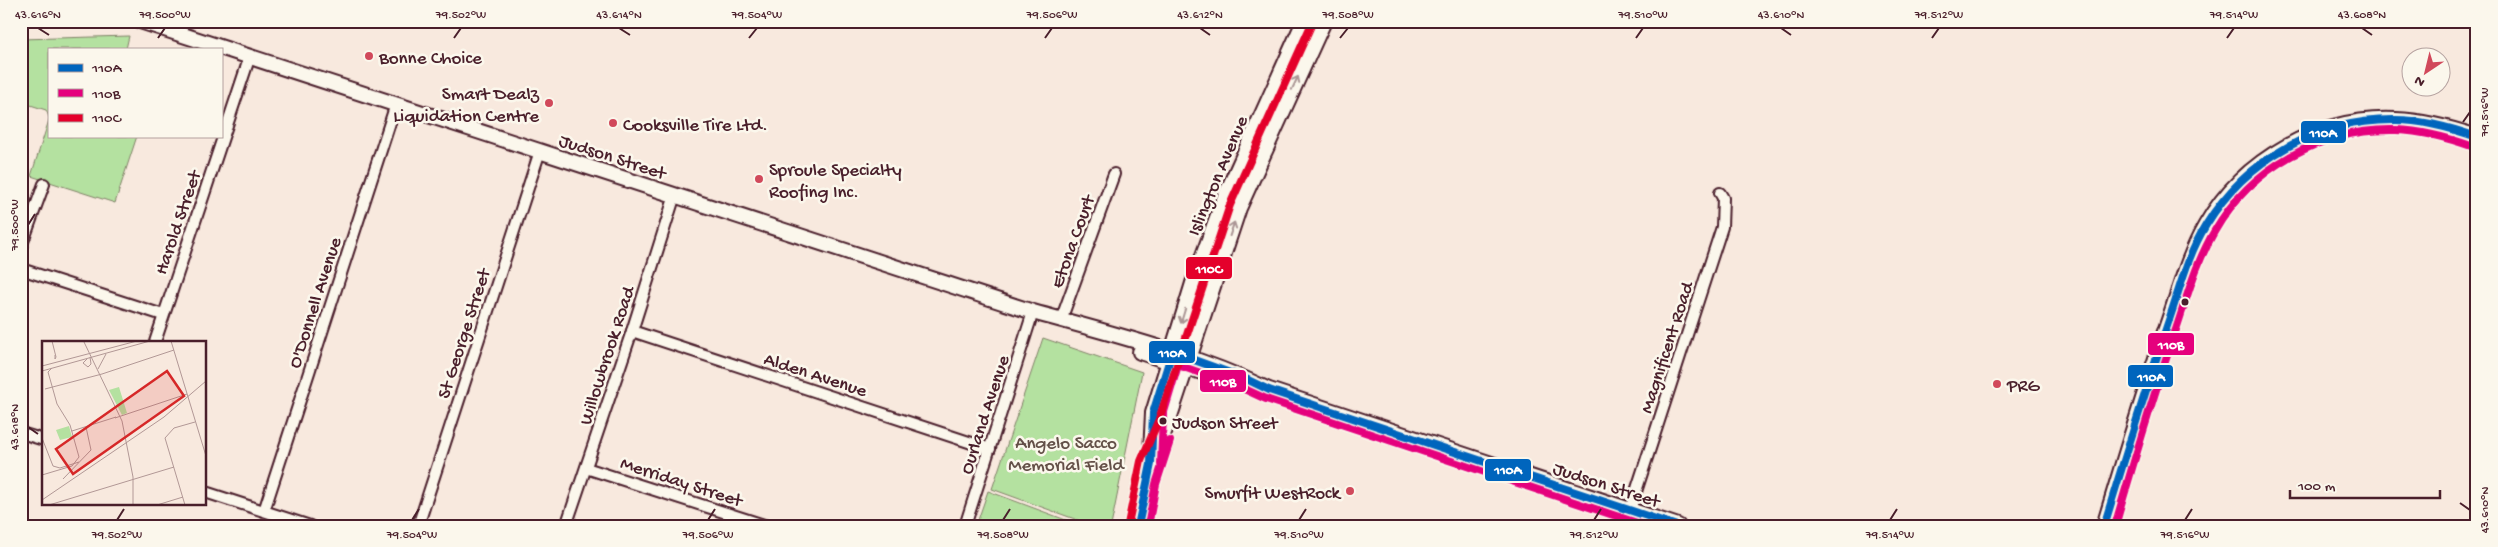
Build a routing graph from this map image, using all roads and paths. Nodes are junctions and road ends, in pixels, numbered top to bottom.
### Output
1 (140, 21) edge
2 (1304, 21) edge
3 (1324, 21) edge
4 (250, 56) junction
5 (396, 104) junction
6 (2477, 137) edge
7 (540, 151) junction
8 (1114, 174) dead end
9 (44, 184) dead end
10 (1720, 193) dead end
11 (675, 195) junction
12 (21, 247) edge
13 (21, 269) edge
14 (1033, 312) junction
15 (163, 315) junction
16 (1068, 322) junction
17 (632, 331) junction
18 (155, 341) edge
19 (1171, 357) junction
20 (1186, 362) junction
21 (21, 433) edge
22 (42, 439) edge
23 (990, 449) junction
24 (1151, 464) junction
25 (586, 468) junction
26 (206, 492) edge
27 (1630, 510) junction
28 (264, 511) junction
29 (310, 526) edge
30 (418, 526) edge
31 (566, 526) edge
32 (766, 526) edge
33 (965, 526) edge
34 (1138, 526) edge
35 (1678, 526) edge
36 (2104, 526) edge

1 - 4 main road, Judson Street
2 -> 19 main road, Islington Avenue
20 -> 3 main road, Islington Avenue
4 - 5 main road, Judson Street
4 - 15 street, Harold Street
5 - 7 main road, Judson Street
5 - 28 street, O'Donnell Avenue
6 - 36 main road
7 - 11 main road, Judson Street
7 - 30 street, St George Street
8 - 16 street, Etona Court
9 - 12 street
10 - 27 street, Magnificent Road
11 - 14 main road, Judson Street
11 - 17 street, Willowbrook Road
13 - 15 street
14 - 16 main road, Judson Street
14 - 23 street, Ourland Avenue
15 - 18 street, Harold Street
16 - 19 main road, Judson Street
17 - 23 street, Alden Avenue
17 - 25 street, Willowbrook Road
19 - 20 main road, Judson Street
19 - 24 main road, Islington Avenue
20 - 24 main road, Islington Avenue
20 - 27 main road, Judson Street
21 - 22 street
23 - 33 street, Ourland Avenue
24 - 34 main road, Islington Avenue
25 - 31 street, Willowbrook Road
25 - 32 street, Merriday Street
26 - 28 street
27 - 35 main road, Judson Street
28 - 29 street

